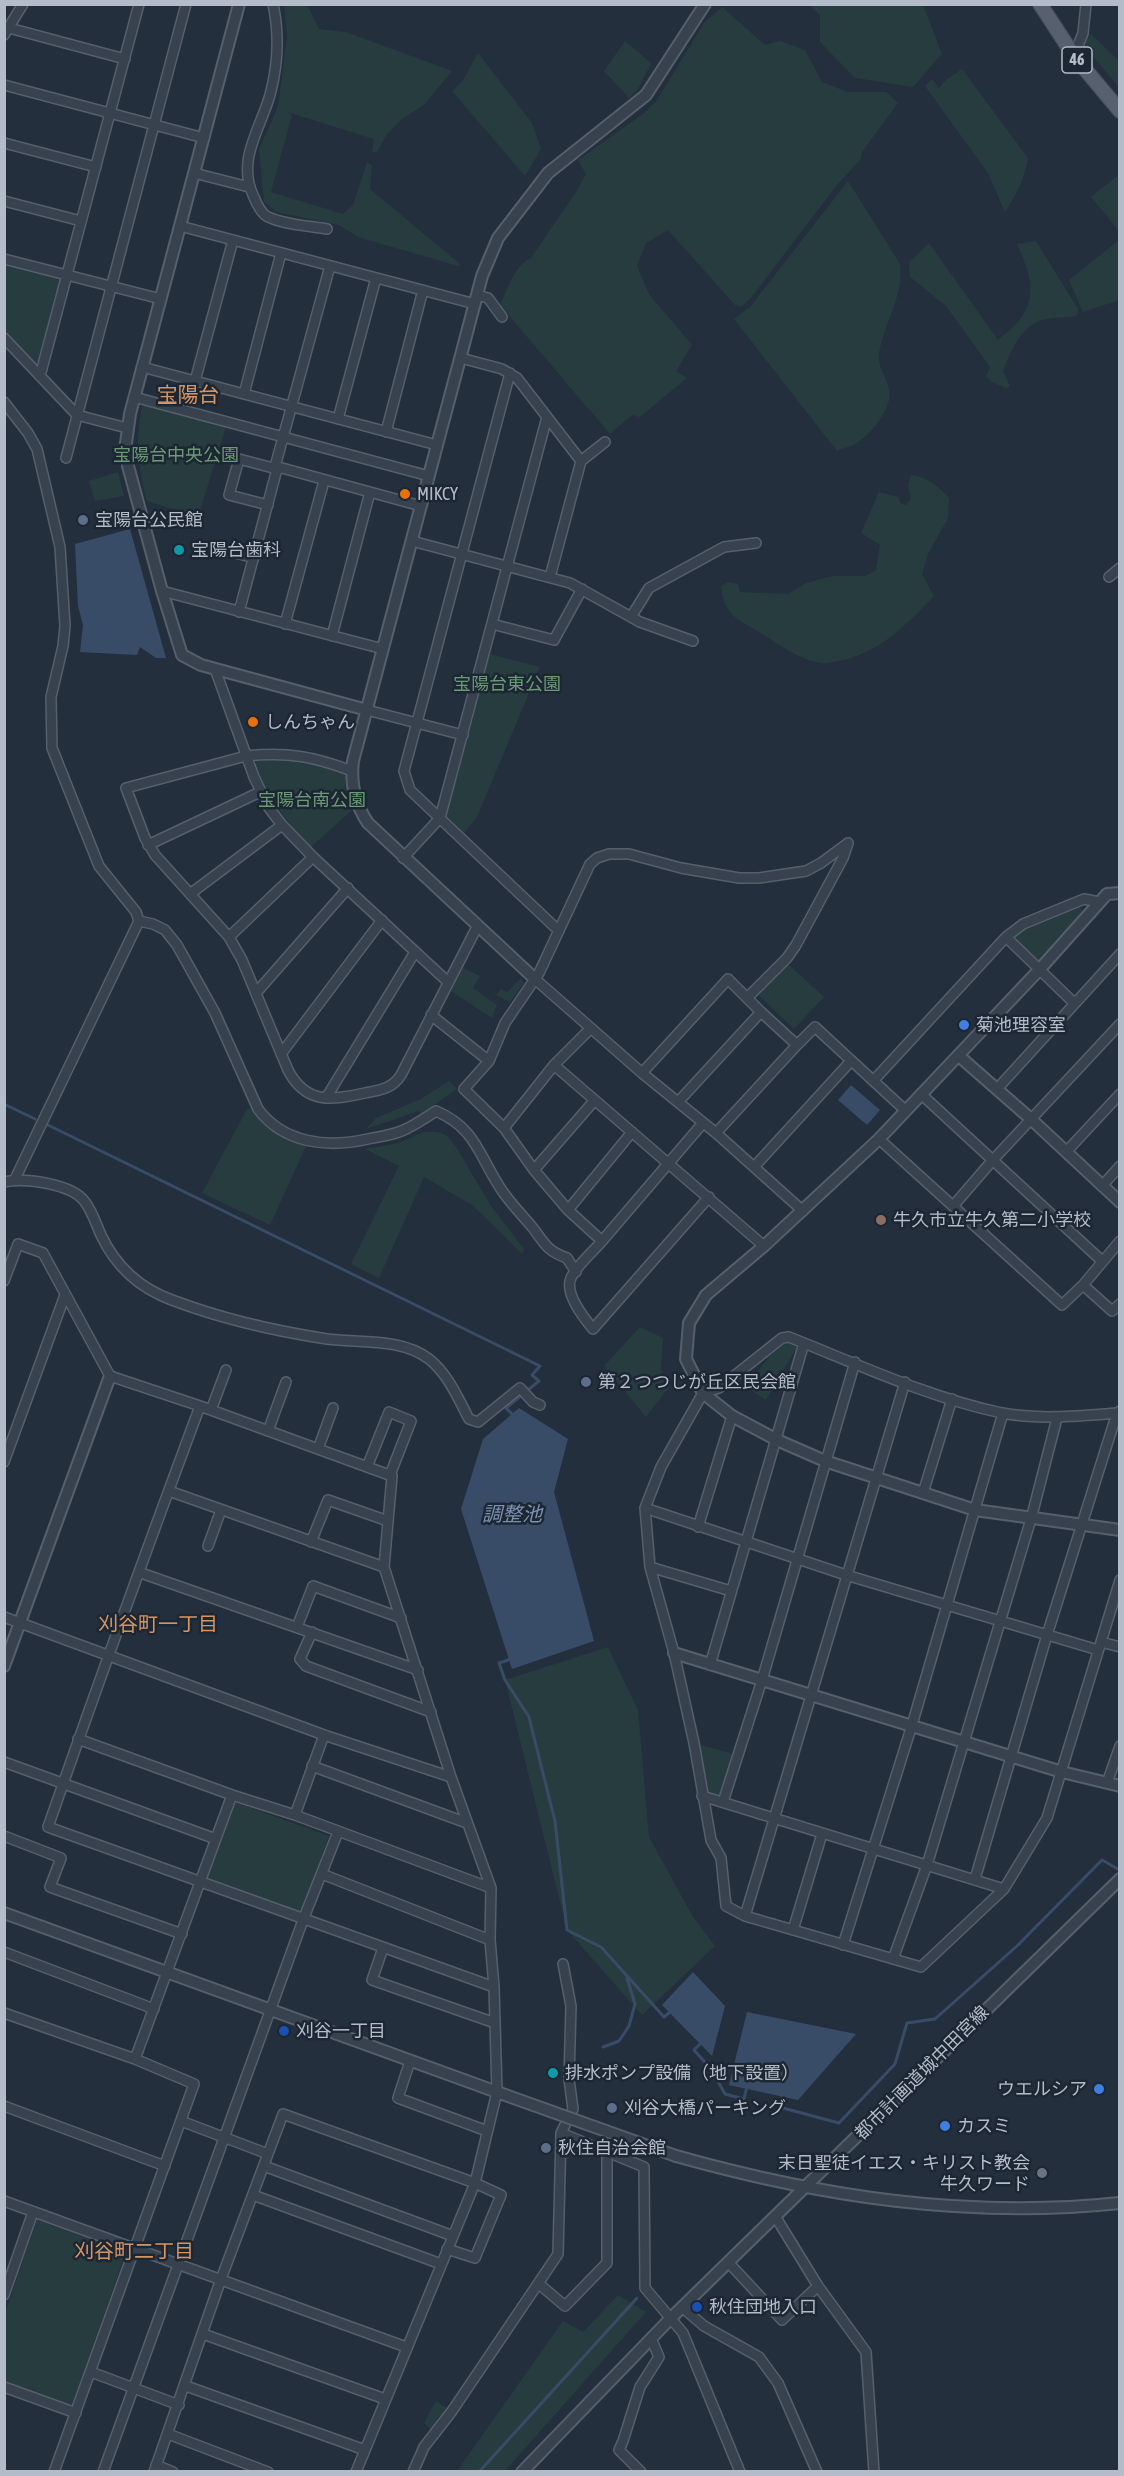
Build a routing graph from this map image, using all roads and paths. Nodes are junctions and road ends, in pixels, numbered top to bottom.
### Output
1 (23, 4) edge
2 (186, 4) edge
3 (239, 4) edge
4 (273, 4) edge
5 (705, 4) edge
6 (1040, 4) edge
7 (1086, 4) edge
8 (139, 5) edge
9 (7, 32) edge
10 (1074, 56) junction
11 (125, 59) junction
12 (4, 85) edge
13 (1119, 111) edge
14 (110, 113) junction
15 (155, 125) junction
16 (204, 138) junction
17 (4, 143) edge
18 (96, 167) junction
19 (194, 173) junction
20 (249, 187) junction
21 (4, 201) edge
22 (81, 221) junction
23 (180, 226) junction
24 (327, 229) dead end
25 (233, 240) junction
26 (281, 253) junction
27 (4, 259) edge
28 (330, 266) junction
29 (67, 275) junction
30 (376, 278) junction
31 (111, 286) junction
32 (423, 290) junction
33 (161, 299) junction
34 (476, 299) junction
35 (502, 317) dead end
36 (4, 338) edge
37 (461, 358) junction
38 (142, 367) junction
39 (510, 373) junction
40 (40, 376) junction
41 (195, 381) junction
42 (244, 394) junction
43 (134, 397) junction
44 (4, 402) edge
45 (292, 407) junction
46 (77, 415) junction
47 (547, 417) junction
48 (338, 419) junction
49 (127, 428) junction
50 (386, 432) junction
51 (284, 437) junction
52 (605, 442) dead end
53 (437, 445) junction
54 (66, 458) dead end
55 (580, 461) junction
56 (277, 470) junction
57 (429, 476) junction
58 (324, 481) junction
59 (370, 492) junction
60 (268, 505) junction
61 (421, 506) junction
62 (412, 541) junction
63 (756, 543) dead end
64 (225, 550) dead end
65 (462, 554) junction
66 (254, 558) junction
67 (507, 566) junction
68 (1119, 568) edge
69 (550, 577) junction
70 (1109, 577) dead end
71 (582, 589) junction
72 (162, 591) junction
73 (239, 612) junction
74 (631, 617) junction
75 (285, 624) junction
76 (492, 624) junction
77 (332, 636) junction
78 (693, 640) dead end
79 (383, 649) junction
80 (215, 669) junction
81 (367, 710) junction
82 (417, 723) junction
83 (463, 735) junction
84 (246, 756) junction
85 (352, 771) junction
86 (260, 792) junction
87 (440, 818) junction
88 (282, 825) junction
89 (148, 845) junction
90 (313, 857) junction
91 (402, 858) junction
92 (348, 888) junction
93 (1119, 893) edge
94 (190, 894) junction
95 (1099, 902) junction
96 (382, 920) junction
97 (139, 921) junction
98 (477, 927) junction
99 (559, 931) junction
100 (229, 937) junction
101 (1006, 937) junction
102 (415, 952) junction
103 (1119, 954) edge
104 (1040, 969) junction
105 (535, 979) junction
106 (448, 982) junction
107 (256, 993) junction
108 (747, 998) junction
109 (1074, 1003) junction
110 (761, 1012) junction
111 (431, 1015) junction
112 (1119, 1024) edge
113 (591, 1028) junction
114 (797, 1045) junction
115 (281, 1054) junction
116 (958, 1056) junction
117 (489, 1061) junction
118 (852, 1061) junction
119 (554, 1065) junction
120 (642, 1073) junction
121 (874, 1080) junction
122 (997, 1089) junction
123 (921, 1094) junction
124 (1119, 1094) edge
125 (326, 1098) junction
126 (594, 1101) junction
127 (678, 1102) junction
128 (906, 1111) junction
129 (1032, 1120) junction
130 (703, 1123) junction
131 (504, 1128) junction
132 (632, 1132) junction
133 (716, 1133) junction
134 (879, 1138) junction
135 (1065, 1152) junction
136 (992, 1161) junction
137 (670, 1163) junction
138 (1119, 1166) edge
139 (754, 1167) junction
140 (534, 1170) junction
141 (15, 1179) junction
142 (4, 1182) edge
143 (1102, 1185) junction
144 (709, 1197) junction
145 (1119, 1202) edge
146 (954, 1205) junction
147 (568, 1210) junction
148 (803, 1211) junction
149 (602, 1241) junction
150 (1119, 1241) edge
151 (764, 1246) junction
152 (1102, 1261) junction
153 (576, 1272) junction
154 (4, 1281) edge
155 (1083, 1285) junction
156 (65, 1295) junction
157 (1119, 1304) edge
158 (804, 1343) junction
159 (855, 1362) junction
160 (226, 1370) dead end
161 (110, 1376) junction
162 (286, 1382) dead end
163 (905, 1382) junction
164 (703, 1393) junction
165 (952, 1399) junction
166 (540, 1405) dead end
167 (200, 1406) junction
168 (333, 1407) dead end
169 (211, 1410) junction
170 (1118, 1412) edge
171 (1003, 1413) junction
172 (732, 1416) junction
173 (1057, 1418) junction
174 (268, 1431) junction
175 (777, 1440) junction
176 (318, 1449) junction
177 (825, 1461) junction
178 (4, 1462) edge
179 (367, 1467) junction
180 (390, 1475) junction
181 (875, 1479) junction
182 (169, 1491) junction
183 (923, 1493) junction
184 (645, 1508) junction
185 (222, 1510) junction
186 (975, 1510) junction
187 (1031, 1519) junction
188 (388, 1521) junction
189 (1082, 1526) junction
190 (698, 1527) junction
191 (1119, 1530) edge
192 (311, 1542) junction
193 (745, 1542) junction
194 (208, 1546) dead end
195 (796, 1558) junction
196 (384, 1567) junction
197 (650, 1567) junction
198 (141, 1573) junction
199 (846, 1575) junction
200 (1119, 1580) edge
201 (731, 1591) junction
202 (946, 1605) junction
203 (4, 1617) edge
204 (401, 1618) junction
205 (1000, 1621) junction
206 (20, 1622) junction
207 (297, 1627) junction
208 (312, 1632) junction
209 (1047, 1635) junction
210 (1099, 1646) junction
211 (1119, 1647) edge
212 (674, 1653) junction
213 (108, 1656) junction
214 (710, 1665) junction
215 (4, 1666) edge
216 (418, 1670) junction
217 (762, 1680) junction
218 (810, 1695) junction
219 (431, 1712) junction
220 (912, 1725) junction
221 (324, 1735) junction
222 (78, 1739) junction
223 (963, 1740) junction
224 (1119, 1746) edge
225 (1010, 1756) junction
226 (4, 1762) edge
227 (312, 1766) junction
228 (1062, 1772) junction
229 (451, 1777) junction
230 (63, 1783) junction
231 (1107, 1783) junction
232 (1119, 1786) edge
233 (232, 1795) junction
234 (702, 1796) junction
235 (723, 1802) junction
236 (295, 1815) junction
237 (774, 1817) junction
238 (467, 1822) junction
239 (338, 1832) junction
240 (822, 1834) junction
241 (4, 1836) edge
242 (216, 1839) junction
243 (873, 1849) junction
244 (927, 1865) junction
245 (322, 1874) junction
246 (975, 1879) junction
247 (1119, 1879) edge
248 (200, 1883) junction
249 (491, 1888) junction
250 (1004, 1889) junction
251 (4, 1913) edge
252 (745, 1916) junction
253 (303, 1920) junction
254 (793, 1930) junction
255 (182, 1934) junction
256 (490, 1940) junction
257 (843, 1945) junction
258 (383, 1948) junction
259 (4, 1952) edge
260 (893, 1959) junction
261 (563, 1964) dead end
262 (168, 1973) junction
263 (495, 1987) junction
264 (154, 2009) junction
265 (272, 2010) junction
266 (4, 2013) edge
267 (495, 2023) junction
268 (135, 2059) junction
269 (410, 2061) junction
270 (496, 2092) junction
271 (4, 2106) edge
272 (181, 2121) junction
273 (487, 2131) junction
274 (561, 2133) junction
275 (225, 2139) junction
276 (607, 2153) junction
277 (268, 2154) junction
278 (165, 2166) junction
279 (264, 2166) junction
280 (475, 2183) junction
281 (804, 2188) junction
282 (253, 2195) junction
283 (4, 2201) edge
284 (1119, 2203) edge
285 (33, 2211) junction
286 (775, 2216) junction
287 (453, 2236) junction
288 (136, 2248) junction
289 (447, 2249) junction
290 (728, 2262) junction
291 (179, 2264) junction
292 (441, 2264) junction
293 (221, 2279) junction
294 (539, 2284) junction
295 (818, 2286) junction
296 (4, 2295) edge
297 (682, 2307) junction
298 (670, 2319) junction
299 (203, 2334) junction
300 (651, 2338) junction
301 (406, 2347) junction
302 (91, 2372) junction
303 (186, 2386) junction
304 (4, 2387) edge
305 (134, 2389) junction
306 (385, 2399) junction
307 (179, 2405) junction
308 (76, 2413) junction
309 (168, 2434) junction
310 (365, 2450) junction
311 (155, 2468) edge
312 (736, 2469) edge
313 (54, 2472) edge
314 (103, 2472) edge
315 (173, 2472) edge
316 (268, 2472) edge
317 (356, 2472) edge
318 (413, 2472) edge
319 (522, 2472) edge
320 (641, 2472) edge
321 (817, 2472) edge
322 (874, 2472) edge

1 - 9 street
2 - 15 street
3 - 16 street
4 - 20 street
5 - 34 street
6 - 10 main road, 46
7 - 10 street
8 - 11 street
9 - 11 street
10 - 13 main road, 46
11 - 14 street
12 - 14 street
14 - 15 street
14 - 18 street
15 - 16 street
15 - 31 street
16 - 19 street
17 - 18 street
18 - 22 street
19 - 20 street
19 - 23 street
20 - 24 street
21 - 22 street
22 - 29 street
23 - 25 street
23 - 33 street
25 - 26 street
25 - 41 street
26 - 28 street
26 - 42 street
27 - 29 street
28 - 30 street
28 - 45 street
29 - 31 street
29 - 40 street
30 - 32 street
30 - 48 street
31 - 33 street
31 - 46 street
32 - 34 street
32 - 50 street
33 - 38 street
34 - 35 street
34 - 37 street
36 - 40 street
37 - 39 street
37 - 53 street
38 - 41 street
38 - 43 street
39 - 47 street
39 - 65 street
40 - 46 street
41 - 42 street
42 - 45 street
43 - 49 street
43 - 51 street
44 - 97 street
45 - 48 street
45 - 51 street
46 - 49 street
46 - 54 street
47 - 55 street
47 - 67 street
48 - 50 street
49 - 72 street
50 - 53 street
51 - 56 street
51 - 57 street
52 - 55 street
53 - 57 street
55 - 69 street
56 - 58 street
56 - 60 street
56 - 60 street
57 - 61 street
58 - 59 street
58 - 75 street
59 - 61 street
59 - 77 street
60 - 66 street
61 - 62 street
62 - 65 street
62 - 79 street
63 - 74 street
64 - 66 street
65 - 67 street
65 - 82 street
66 - 73 street
67 - 69 street
67 - 76 street
68 - 70 street
69 - 71 street
71 - 74 street
71 - 76 street
72 - 73 street
72 - 80 street
73 - 75 street
74 - 78 street
75 - 77 street
76 - 83 street
77 - 79 street
79 - 81 street
80 - 81 street
80 - 84 street
81 - 82 street
81 - 85 street
82 - 83 street
82 - 87 street
83 - 87 street
84 - 85 street
84 - 86 street
84 - 89 street
85 - 91 street
86 - 88 street
86 - 89 street
87 - 91 street
87 - 99 street
88 - 90 street
88 - 94 street
89 - 94 street
90 - 92 street
90 - 100 street
91 - 98 street
92 - 96 street
92 - 107 street
93 - 95 street
94 - 100 street
95 - 101 street
95 - 104 street
96 - 102 street
96 - 115 street
97 - 141 street
97 - 153 street
98 - 105 street
98 - 106 street
99 - 105 street
99 - 108 street
100 - 107 street
101 - 104 street
101 - 121 street
102 - 106 street
102 - 125 street
103 - 109 street
104 - 109 street
104 - 116 street
105 - 113 street
105 - 117 street
106 - 111 street
107 - 115 street
108 - 110 street
108 - 120 street
109 - 122 street
110 - 114 street
110 - 127 street
111 - 117 street
111 - 125 street
112 - 129 street
113 - 119 street
113 - 120 street
114 - 118 street
114 - 133 street
115 - 125 street
116 - 122 street
116 - 123 street
117 - 131 street
118 - 121 street
118 - 139 street
119 - 126 street
119 - 131 street
120 - 127 street
121 - 128 street
122 - 129 street
123 - 128 street
123 - 136 street
124 - 135 street
126 - 132 street
126 - 140 street
127 - 130 street
128 - 134 street
129 - 135 street
129 - 136 street
130 - 133 street
130 - 137 street
131 - 140 street
132 - 137 street
132 - 147 street
133 - 139 street
134 - 146 street
134 - 148 street
135 - 143 street
136 - 146 street
136 - 152 street
137 - 144 street
137 - 149 street
138 - 143 street
139 - 148 street
140 - 147 street
141 - 142 street
141 - 166 street
143 - 145 street
144 - 151 street
144 - 153 street
146 - 155 street
147 - 149 street
148 - 151 street
149 - 153 street
150 - 152 street
151 - 164 street
152 - 155 street
154 - 156 street
155 - 157 street
156 - 161 street
156 - 178 street
158 - 159 street
158 - 164 street
158 - 175 street
159 - 163 street
159 - 177 street
160 - 169 street
161 - 167 street
161 - 206 street
162 - 174 street
163 - 165 street
163 - 181 street
164 - 172 street
164 - 184 street
165 - 171 street
165 - 183 street
167 - 169 street
167 - 182 street
168 - 176 street
169 - 174 street
170 - 173 street
170 - 189 street
171 - 173 street
171 - 186 street
172 - 175 street
172 - 190 street
173 - 187 street
174 - 176 street
175 - 177 street
175 - 193 street
176 - 179 street
177 - 181 street
177 - 195 street
179 - 180 street
179 - 180 street
180 - 188 street
181 - 183 street
181 - 199 street
182 - 185 street
182 - 198 street
183 - 186 street
184 - 190 street
184 - 197 street
185 - 192 street
185 - 194 street
186 - 187 street
186 - 202 street
187 - 189 street
187 - 205 street
188 - 192 street
188 - 196 street
189 - 191 street
189 - 209 street
190 - 193 street
192 - 196 street
193 - 195 street
193 - 201 street
195 - 199 street
195 - 217 street
196 - 204 street
197 - 201 street
197 - 212 street
198 - 207 street
198 - 213 street
199 - 202 street
199 - 218 street
200 - 210 street
201 - 214 street
202 - 205 street
202 - 220 street
203 - 206 street
204 - 207 street
204 - 216 street
205 - 209 street
205 - 223 street
206 - 213 street
206 - 215 street
207 - 208 street
208 - 216 street
208 - 219 street
209 - 210 street
209 - 225 street
210 - 211 street
210 - 228 street
212 - 214 street
212 - 234 street
213 - 221 street
213 - 222 street
214 - 217 street
216 - 219 street
217 - 218 street
217 - 235 street
218 - 220 street
218 - 237 street
219 - 229 street
220 - 223 street
220 - 243 street
221 - 227 street
221 - 229 street
222 - 230 street
222 - 233 street
223 - 225 street
223 - 244 street
224 - 231 street
225 - 228 street
225 - 246 street
226 - 230 street
227 - 236 street
227 - 238 street
228 - 231 street
228 - 250 street
229 - 238 street
230 - 242 street
230 - 248 street
231 - 232 street
233 - 236 street
233 - 242 street
234 - 235 street
234 - 252 street
235 - 237 street
236 - 239 street
237 - 240 street
237 - 252 street
238 - 249 street
239 - 245 street
239 - 249 street
240 - 243 street
240 - 254 street
241 - 255 street
242 - 248 street
243 - 244 street
243 - 257 street
244 - 246 street
244 - 260 street
245 - 253 street
245 - 256 street
246 - 250 street
247 - 281 street, 都市計画道城中田宮線
248 - 253 street
248 - 255 street
249 - 256 street
250 - 260 street
251 - 262 street
252 - 254 street
253 - 258 street
253 - 265 street
254 - 257 street
255 - 262 street
256 - 263 street
257 - 260 street
258 - 263 street
258 - 267 street
259 - 264 street
261 - 274 street
262 - 264 street
262 - 265 street
263 - 267 street
264 - 268 street
265 - 269 street
265 - 275 street
266 - 268 street
267 - 270 street
268 - 272 street
269 - 270 street
269 - 273 street
270 - 273 street
270 - 281 street, bridge
271 - 278 street
272 - 275 street
272 - 278 street
273 - 280 street
274 - 276 street
274 - 294 street
275 - 277 street
275 - 291 street
276 - 294 street
276 - 298 street
277 - 279 street
277 - 280 street
278 - 288 street
279 - 282 street
279 - 287 street
280 - 287 street
280 - 289 street
281 - 284 street
281 - 286 street, 都市計画道城中田宮線
282 - 292 street
282 - 293 street
283 - 285 street
285 - 288 street
285 - 296 street
286 - 290 street, 都市計画道城中田宮線
286 - 295 street
287 - 289 street
288 - 291 street
288 - 302 street
289 - 292 street
290 - 295 street
290 - 297 street, 都市計画道城中田宮線
291 - 293 street
291 - 305 street
292 - 301 street
293 - 299 street
293 - 301 street
294 - 318 street
295 - 322 street
297 - 298 street, 都市計画道城中田宮線
297 - 321 street
298 - 300 street, 都市計画道城中田宮線
298 - 312 street
299 - 303 street
299 - 306 street
300 - 319 street, 都市計画道城中田宮線
300 - 320 street
301 - 306 street
302 - 305 street
302 - 308 street
303 - 307 street
303 - 310 street
304 - 308 street
305 - 307 street
305 - 314 street
306 - 310 street
307 - 309 street
308 - 313 street
309 - 311 street
309 - 316 street
310 - 317 street
311 - 315 street

